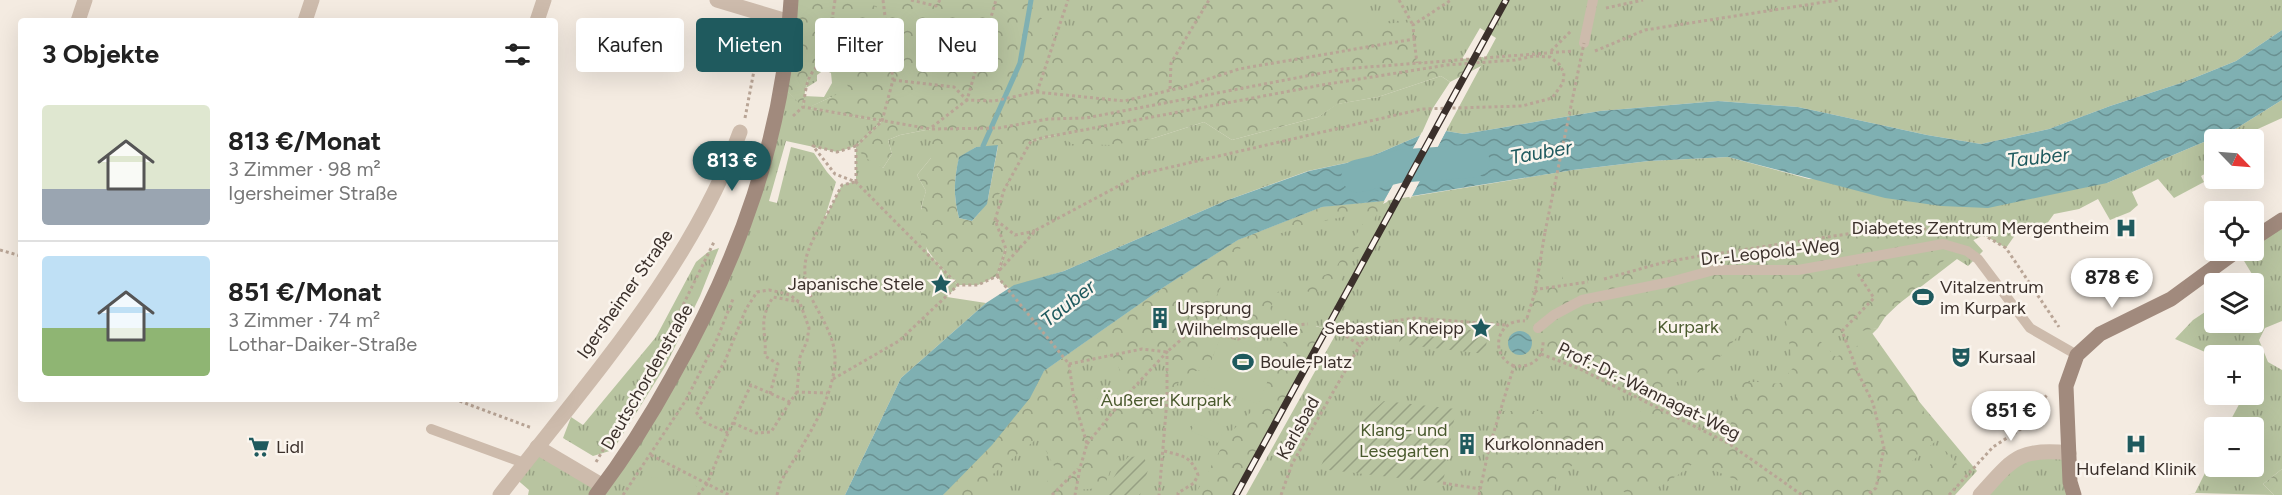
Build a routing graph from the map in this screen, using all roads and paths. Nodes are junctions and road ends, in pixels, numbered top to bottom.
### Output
1 (85, 0) edge
2 (312, 0) edge
3 (544, 0) edge
4 (717, 0) edge
5 (791, 0) edge
6 (835, 0) edge
7 (883, 0) edge
8 (911, 0) edge
9 (940, 0) edge
10 (996, 0) edge
11 (1068, 0) edge
12 (1209, 0) edge
13 (1400, 0) edge
14 (1450, 0) edge
15 (1642, 0) edge
16 (1838, 0) edge
17 (1592, 5) edge
18 (79, 18) edge
19 (306, 18) edge
20 (538, 18) edge
21 (777, 18) edge
22 (790, 18) edge
23 (1413, 25) junction
24 (1414, 39) junction
25 (1584, 43) joint
26 (1417, 63) junction
27 (753, 72) edge
28 (784, 72) edge
29 (893, 80) junction
30 (1170, 90) junction
31 (1036, 92) junction
32 (967, 100) junction
33 (882, 121) junction
34 (931, 129) junction
35 (740, 132) joint
36 (856, 146) junction
37 (856, 182) junction
38 (996, 220) junction
39 (2282, 220) edge
40 (1036, 230) junction
41 (2264, 232) edge
42 (714, 242) dead end
43 (0, 250) edge
44 (18, 255) edge
45 (1848, 261) junction
46 (2223, 261) edge
47 (997, 274) junction
48 (958, 285) junction
49 (1539, 289) dead end
50 (1535, 292) junction
51 (800, 303) junction
52 (1526, 321) junction
53 (1308, 324) dead end
54 (1506, 326) junction
55 (1538, 328) junction
56 (1341, 333) dead end
57 (1360, 345) junction
58 (1167, 351) junction
59 (1541, 354) junction
60 (2077, 355) junction
61 (1069, 364) junction
62 (1514, 366) junction
63 (832, 379) junction
64 (2050, 391) dead end
65 (797, 392) junction
66 (827, 393) junction
67 (770, 394) junction
68 (462, 402) edge
69 (790, 402) junction
70 (734, 423) junction
71 (431, 429) dead end
72 (728, 433) junction
73 (548, 434) junction
74 (1087, 444) junction
75 (537, 447) junction
76 (1164, 451) junction
77 (2068, 453) junction
78 (651, 455) dead end
79 (524, 463) junction
80 (1080, 468) junction
81 (587, 476) junction
82 (1443, 483) dead end
83 (708, 484) junction
84 (1480, 489) junction
85 (599, 490) edge
86 (500, 495) edge
87 (698, 495) edge
88 (729, 495) edge
89 (777, 495) edge
90 (1052, 495) edge
91 (1076, 495) edge
92 (1159, 495) edge
93 (1178, 495) edge
94 (1281, 495) edge
95 (1479, 495) edge
96 (1802, 495) edge
97 (1867, 495) edge
98 (1949, 495) edge
99 (1980, 495) edge
100 (2074, 495) edge

1 - 18 street
2 - 19 street
3 - 20 street
4 - 21 street
5 - 22 street
6 - 33 path
7 - 29 path
8 - 9 path
10 - 32 path
11 - 31 path
12 - 30 path
13 - 23 path
14 - 23 path
15 - 17 path
16 - 26 path
17 - 25 lane
23 - 24 path
24 - 26 path
24 - 30 path
25 - 50 path, bridge
26 - 34 path
27 - 35 path
28 - 85 street, Deutschordenstraße
29 - 32 path
29 - 33 path
30 - 31 path
31 - 32 path
32 - 34 path
33 - 34 path
33 - 36 path
35 - 73 street, Igersheimer Straße
36 - 37 path
36 - 37 path
37 - 48 path
37 - 63 path
38 - 40 path
38 - 40 path
38 - 47 path
39 - 41 street
40 - 47 path
42 - 81 path
43 - 44 path
45 - 55 lane, Dr.-Leopold-Weg
45 - 60 lane, Dr.-Leopold-Weg
45 - 97 path
46 - 60 street
47 - 48 path
47 - 61 path
48 - 63 path
49 - 50 path
50 - 52 path
51 - 65 path
51 - 67 path
51 - 72 path
52 - 54 path
52 - 55 path
53 - 58 path
54 - 57 path, Karlsbad
54 - 62 path
55 - 59 path
56 - 57 path
57 - 94 path, Karlsbad
58 - 61 path
58 - 74 path
58 - 76 path
59 - 62 path
59 - 96 path, Prof.-Dr.-Wannagat-Weg
60 - 77 street
61 - 74 path
62 - 84 path
63 - 66 path
64 - 98 path
65 - 66 path
65 - 69 path
66 - 89 path
67 - 69 path
67 - 70 path
68 - 73 path
69 - 70 path
70 - 72 path
71 - 79 lane
72 - 83 path
73 - 75 street, Igersheimer Straße
74 - 80 path
75 - 79 street, Igersheimer Straße
75 - 81 street
76 - 92 path
76 - 93 path
77 - 99 street
77 - 100 street
78 - 83 path
79 - 86 street, Igersheimer Straße
80 - 90 path
80 - 91 path
81 - 85 street
82 - 84 path
83 - 87 path
83 - 88 path
84 - 95 path

